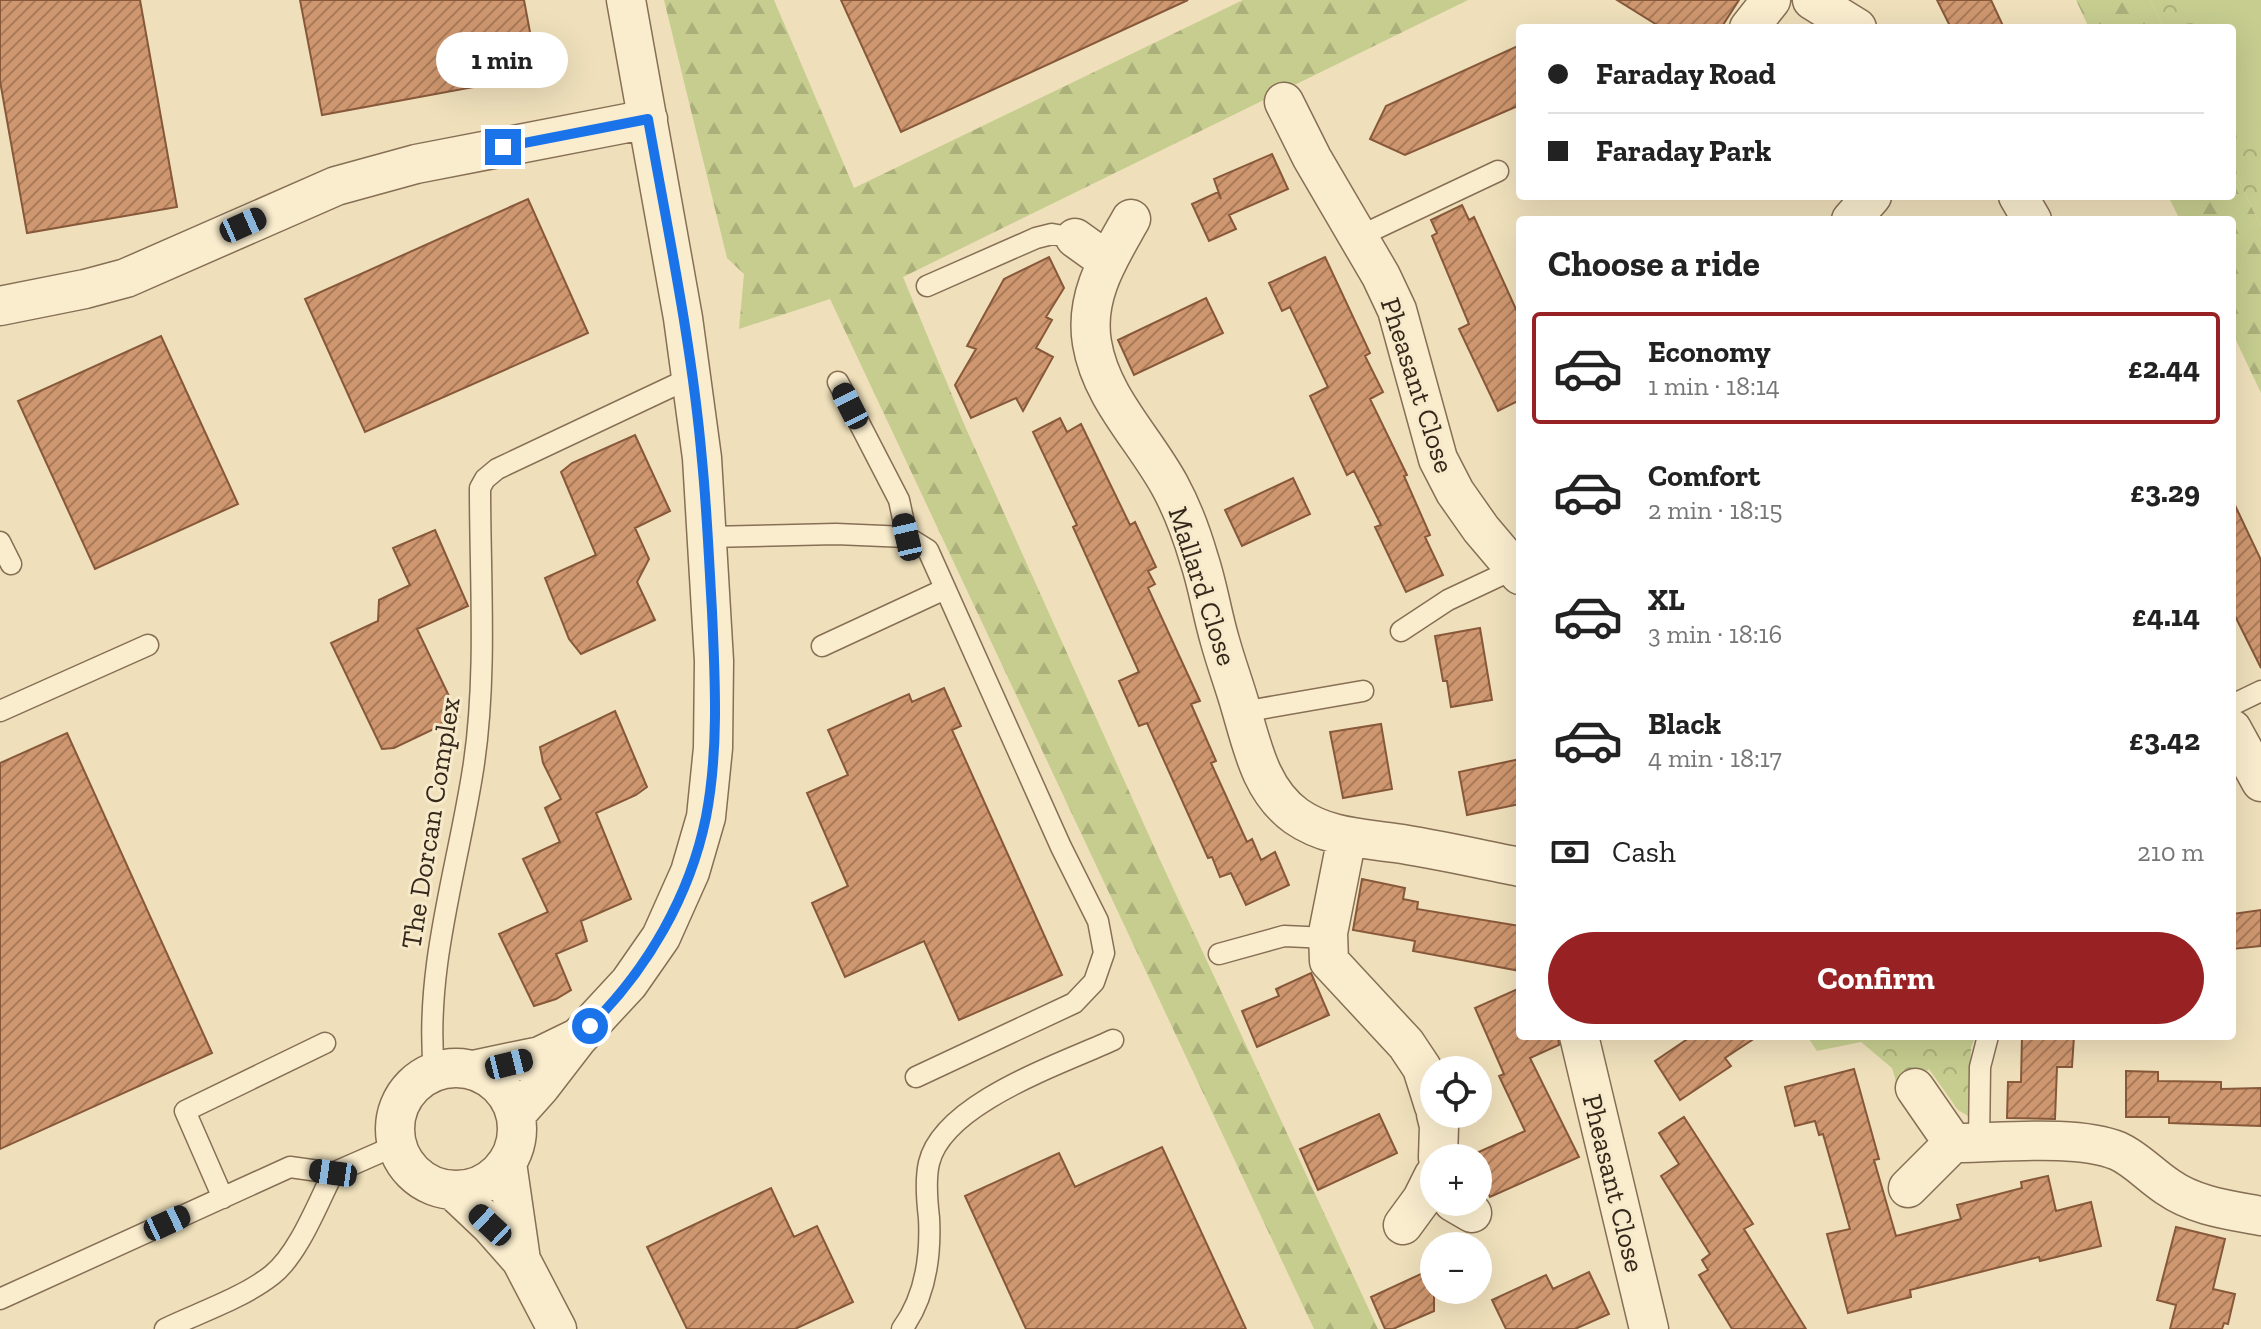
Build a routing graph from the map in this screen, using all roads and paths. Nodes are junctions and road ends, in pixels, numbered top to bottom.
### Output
1 (626, 0) edge
2 (1771, 0) edge
3 (1812, 0) edge
4 (1752, 24) edge
5 (1851, 24) edge
6 (1284, 102) dead end
7 (648, 119) junction
8 (1498, 171) dead end
9 (1868, 200) edge
10 (1854, 216) edge
11 (1131, 219) dead end
12 (1358, 237) junction
13 (1075, 238) joint
14 (1107, 261) junction
15 (927, 286) dead end
16 (0, 306) edge
17 (692, 377) junction
18 (838, 382) dead end
19 (708, 537) junction
20 (907, 537) junction
21 (0, 542) edge
22 (11, 564) dead end
23 (1516, 571) edge
24 (1516, 572) edge
25 (945, 589) junction
26 (1401, 631) dead end
27 (148, 645) dead end
28 (822, 646) dead end
29 (1363, 691) dead end
30 (2261, 691) edge
31 (2236, 703) edge
32 (0, 711) edge
33 (1242, 712) junction
34 (2236, 736) edge
35 (2261, 782) edge
36 (1347, 837) junction
37 (1516, 866) edge
38 (1328, 938) junction
39 (1219, 954) dead end
40 (578, 1038) junction
41 (1113, 1040) dead end
42 (1580, 1040) edge
43 (1987, 1040) edge
44 (325, 1043) dead end
45 (1420, 1065) edge
46 (473, 1070) junction
47 (434, 1071) junction
48 (916, 1077) dead end
49 (1915, 1088) dead end
50 (516, 1114) junction
51 (1966, 1143) junction
52 (397, 1145) junction
53 (507, 1163) junction
54 (333, 1173) junction
55 (1908, 1188) dead end
56 (453, 1190) junction
57 (223, 1198) junction
58 (1420, 1209) edge
59 (2261, 1216) edge
60 (1403, 1225) dead end
61 (521, 1260) junction
62 (0, 1299) edge
63 (165, 1329) edge
64 (557, 1329) edge
65 (902, 1329) edge
66 (1649, 1329) edge

1 - 7 street
2 - 4 street
3 - 5 street
6 - 12 street, Pheasant Close
7 - 16 street
7 - 17 street
8 - 12 lane
9 - 10 street
11 - 14 street, Mallard Close
12 - 23 street, Pheasant Close
13 - 14 street
13 - 15 lane
14 - 33 street, Mallard Close
17 - 19 street
17 - 47 lane, The Dorcan Complex
18 - 20 lane
19 - 20 lane
19 - 40 street
20 - 25 lane
21 - 22 lane
24 - 26 lane
25 - 28 lane
25 - 48 lane
27 - 32 lane
29 - 33 lane
30 - 31 lane
33 - 36 street, Mallard Close
34 - 35 street
36 - 37 street, Mallard Close
36 - 38 street
38 - 39 lane
38 - 45 street
40 - 46 street
40 - 50 street
41 - 65 lane
42 - 66 street, Pheasant Close
43 - 51 lane
44 - 57 lane
46 - 47 street
46 - 50 street
47 - 52 street
49 - 51 street
50 - 53 street
51 - 55 street
51 - 59 street
52 - 54 lane
52 - 56 street
53 - 56 street
53 - 61 street
54 - 57 lane
54 - 63 lane
56 - 61 street
57 - 62 lane
58 - 60 street
61 - 64 street

